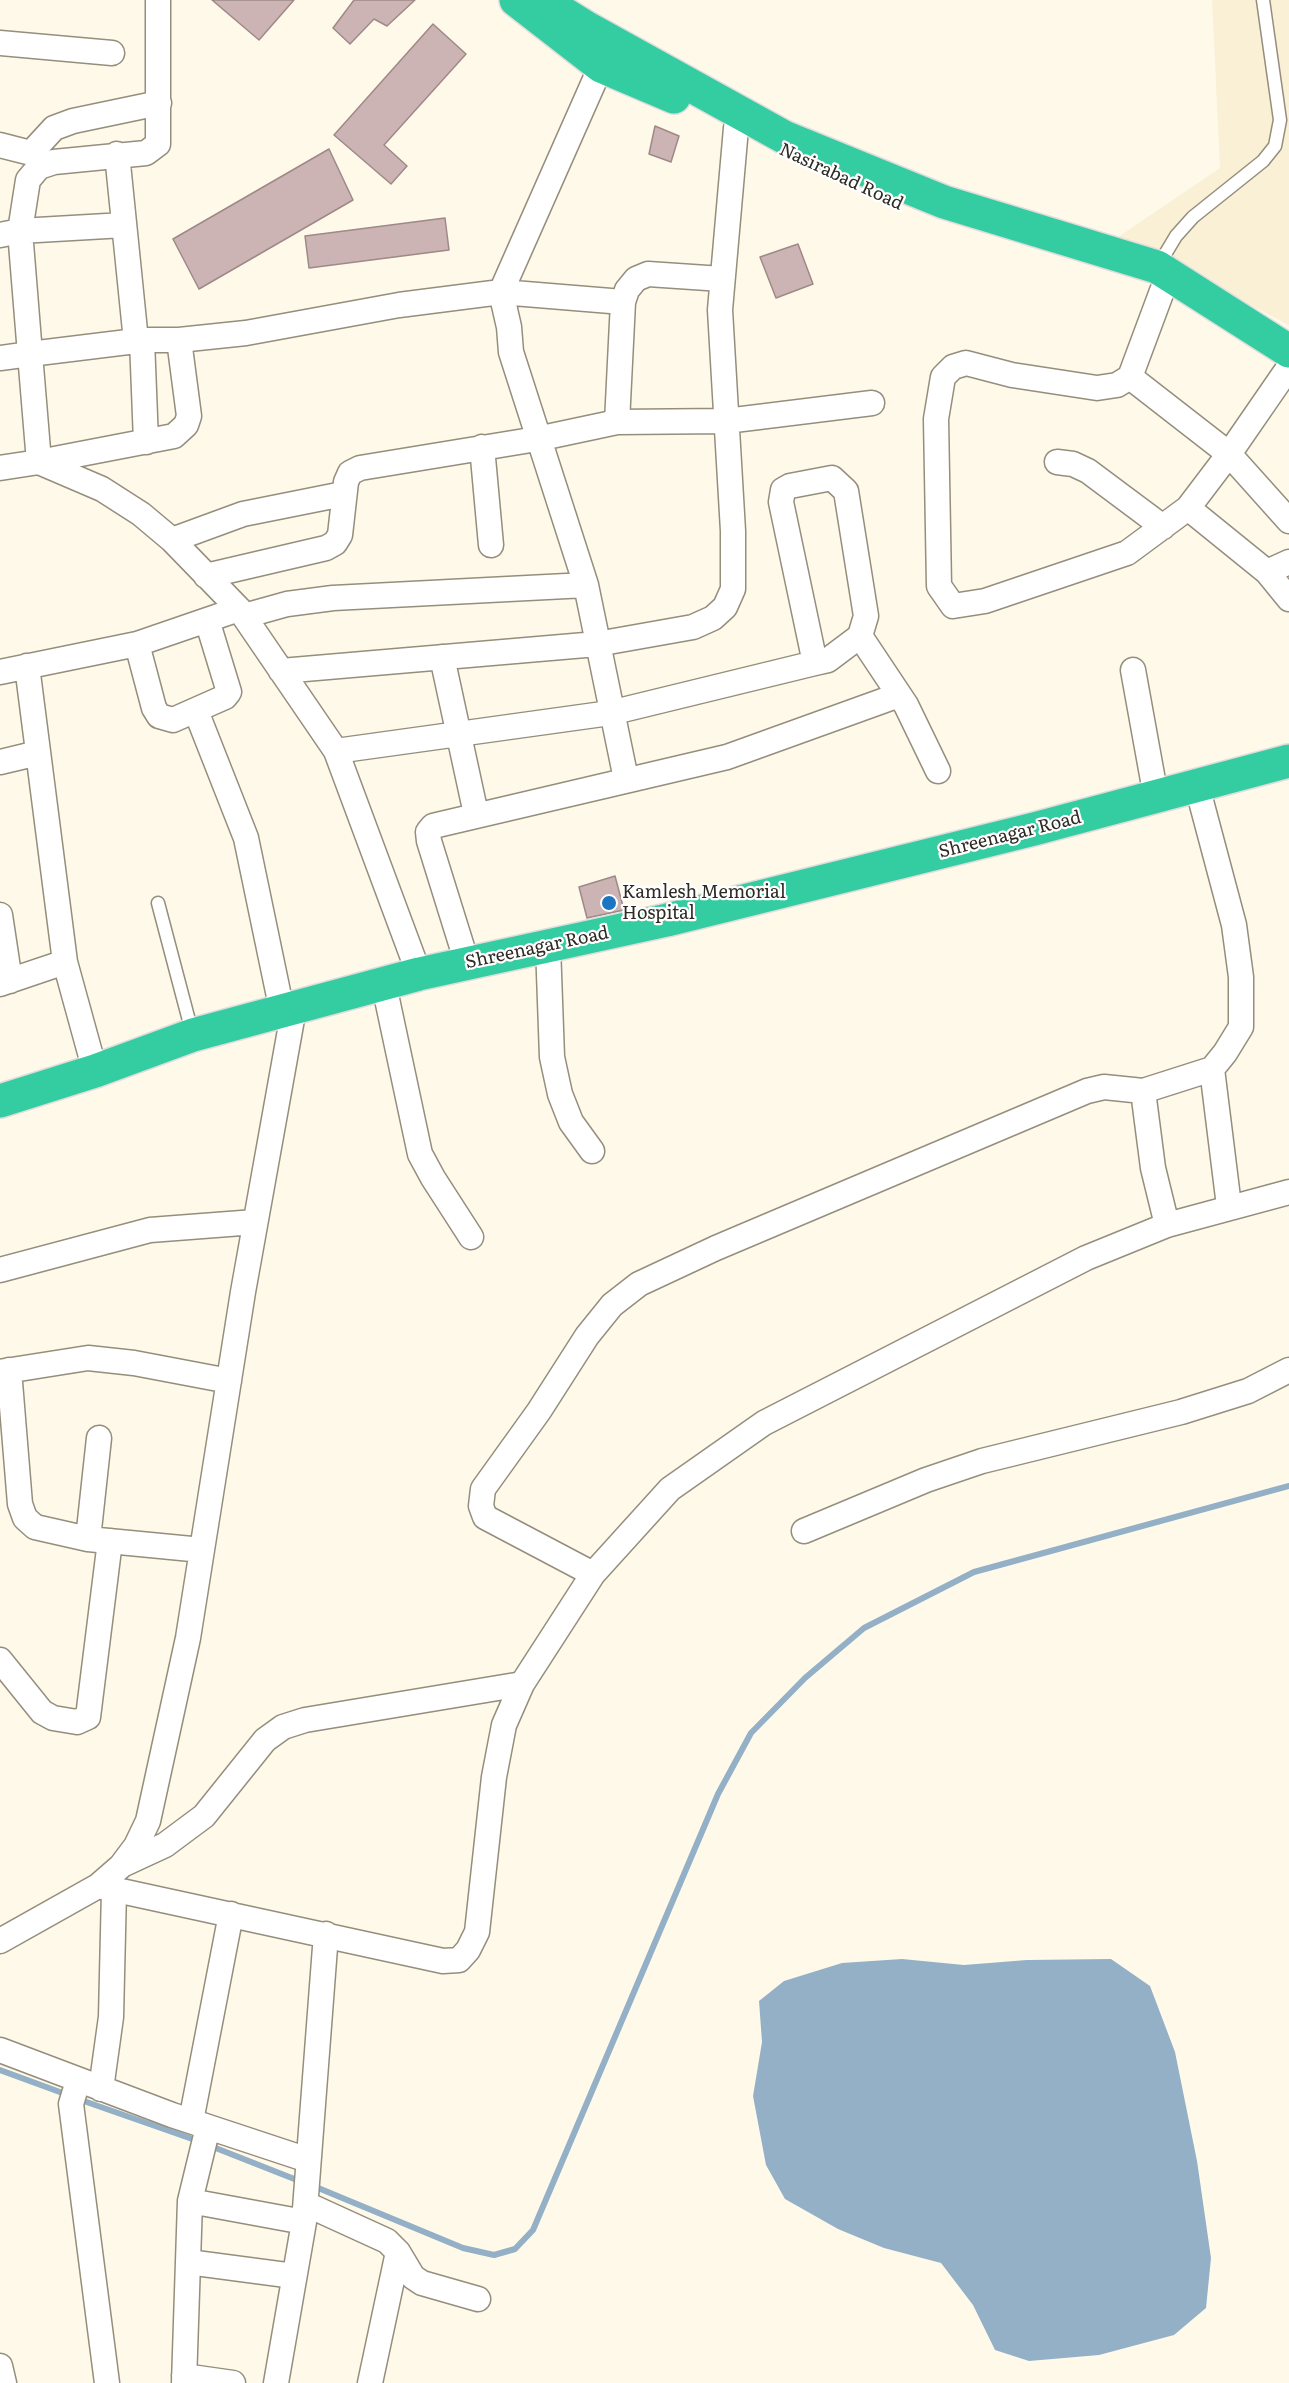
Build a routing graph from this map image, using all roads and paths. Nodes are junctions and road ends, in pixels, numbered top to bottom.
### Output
1 (158, 0) edge
2 (516, 0) edge
3 (542, 0) edge
4 (1263, 0) edge
5 (0, 43) edge
6 (112, 52) dead end
7 (601, 66) junction
8 (159, 103) junction
9 (736, 128) junction
10 (0, 145) edge
11 (117, 154) junction
12 (38, 159) junction
13 (124, 225) junction
14 (10, 233) edge
15 (722, 279) junction
16 (1170, 283) junction
17 (501, 292) junction
18 (623, 302) junction
19 (179, 340) junction
20 (139, 341) junction
21 (1289, 351) edge
22 (30, 354) junction
23 (0, 358) edge
24 (1289, 367) edge
25 (1130, 377) junction
26 (872, 403) dead end
27 (726, 421) junction
28 (617, 422) junction
29 (537, 439) junction
30 (146, 442) junction
31 (482, 447) junction
32 (1229, 454) junction
33 (39, 462) junction
34 (1058, 462) dead end
35 (0, 468) edge
36 (343, 494) junction
37 (1188, 508) junction
38 (1289, 521) edge
39 (1163, 527) junction
40 (172, 540) junction
41 (490, 545) dead end
42 (1289, 562) edge
43 (1267, 572) junction
44 (206, 576) junction
45 (586, 585) junction
46 (1289, 599) edge
47 (241, 612) junction
48 (207, 620) junction
49 (860, 636) junction
50 (137, 644) junction
51 (597, 644) junction
52 (442, 657) junction
53 (815, 663) junction
54 (27, 666) junction
55 (1133, 670) dead end
56 (281, 671) junction
57 (0, 672) edge
58 (900, 695) junction
59 (196, 711) junction
60 (610, 713) junction
61 (457, 734) junction
62 (336, 751) junction
63 (38, 753) junction
64 (1289, 761) edge
65 (0, 762) edge
66 (938, 771) dead end
67 (626, 779) junction
68 (1197, 786) junction
69 (1156, 797) junction
70 (476, 814) junction
71 (158, 903) dead end
72 (0, 915) edge
73 (548, 946) junction
74 (65, 962) junction
75 (467, 963) junction
76 (419, 974) junction
77 (5, 982) edge
78 (384, 985) junction
79 (288, 1009) junction
80 (193, 1035) junction
81 (1212, 1069) junction
82 (95, 1071) junction
83 (1143, 1091) junction
84 (0, 1101) edge
85 (592, 1151) dead end
86 (1289, 1192) edge
87 (1229, 1206) junction
88 (255, 1222) junction
89 (1167, 1225) junction
90 (471, 1237) dead end
91 (0, 1270) edge
92 (1289, 1370) edge
93 (4, 1371) edge
94 (229, 1381) junction
95 (99, 1438) dead end
96 (804, 1531) dead end
97 (99, 1540) junction
98 (202, 1550) junction
99 (593, 1574) junction
100 (0, 1660) edge
101 (522, 1684) junction
102 (121, 1866) junction
103 (106, 1888) junction
104 (231, 1914) junction
105 (326, 1934) junction
106 (0, 1941) edge
107 (0, 2049) edge
108 (101, 2089) junction
109 (75, 2090) junction
110 (200, 2124) junction
111 (306, 2190) junction
112 (190, 2200) junction
113 (398, 2252) junction
114 (188, 2262) junction
115 (294, 2276) junction
116 (478, 2299) dead end
117 (0, 2366) edge
118 (184, 2379) edge
119 (4, 2383) edge
120 (107, 2383) edge
121 (233, 2383) edge
122 (276, 2383) edge
123 (370, 2383) edge

1 - 8 street
2 - 7 highway, Nasirabad Road
3 - 16 highway, Nasirabad Road
4 - 16 lane
5 - 6 street
7 - 9 highway, Nasirabad Road
7 - 17 street
8 - 11 street
8 - 12 street
9 - 15 street
9 - 16 highway, Nasirabad Road
10 - 12 street
11 - 12 street
11 - 13 street
12 - 14 street
13 - 14 street
13 - 20 street
14 - 22 street
15 - 18 street
15 - 27 street
16 - 21 highway, Nasirabad Road
16 - 25 street
17 - 18 street
17 - 19 street
17 - 29 street
18 - 28 street
19 - 20 street
19 - 30 street
20 - 22 street
20 - 30 street
22 - 23 street
22 - 33 street
24 - 32 street
25 - 32 street
25 - 39 street
26 - 27 street
27 - 28 street
27 - 51 street
28 - 29 street
29 - 31 street
29 - 45 street
30 - 33 street
31 - 36 street
31 - 41 street
32 - 37 street
32 - 38 street
33 - 35 street
33 - 40 street
34 - 39 street
36 - 40 street
36 - 44 street
37 - 39 street
37 - 43 street
40 - 44 street
42 - 43 street
43 - 46 street
44 - 47 street
45 - 47 street
45 - 51 street
47 - 48 street
47 - 56 street
48 - 50 street
48 - 59 street
49 - 53 street
49 - 53 street
49 - 58 street
50 - 54 street
50 - 59 street
51 - 52 street
51 - 60 street
52 - 56 street
52 - 61 street
53 - 60 street
54 - 57 street
54 - 63 street
55 - 69 street
56 - 62 street
58 - 66 street
58 - 67 street
59 - 79 street
60 - 61 street
60 - 67 street
61 - 62 street
61 - 70 street
62 - 76 street
63 - 65 street
63 - 74 street
64 - 68 highway, Shreenagar Road
67 - 70 street
68 - 69 highway, Shreenagar Road
68 - 81 street
69 - 73 highway, Shreenagar Road
70 - 75 street
71 - 80 lane
72 - 77 street
73 - 75 highway, Shreenagar Road
73 - 85 street
74 - 77 street
74 - 82 street
75 - 76 highway, Shreenagar Road
76 - 78 highway, Shreenagar Road
78 - 79 highway, Shreenagar Road
78 - 90 street
79 - 80 highway, Shreenagar Road
79 - 88 street
80 - 82 highway, Shreenagar Road
81 - 83 street
81 - 87 street
82 - 84 highway, Shreenagar Road
83 - 89 street
83 - 99 street
86 - 87 street
87 - 89 street
88 - 91 street
88 - 94 street
89 - 99 street
92 - 96 street
93 - 94 street
93 - 97 street
94 - 98 street
95 - 97 street
97 - 98 street
97 - 100 street
98 - 102 street
99 - 101 street
101 - 102 street
101 - 105 street
102 - 103 street
103 - 104 street
103 - 106 street
103 - 108 street
104 - 105 street
104 - 110 street
105 - 111 street
107 - 109 street
108 - 109 street
108 - 110 street
109 - 120 street
110 - 111 street
110 - 112 street
111 - 112 street
111 - 113 street
111 - 115 street
112 - 114 street
113 - 116 street
113 - 123 street
114 - 115 street
114 - 118 street
115 - 122 street
117 - 119 street
118 - 121 street

